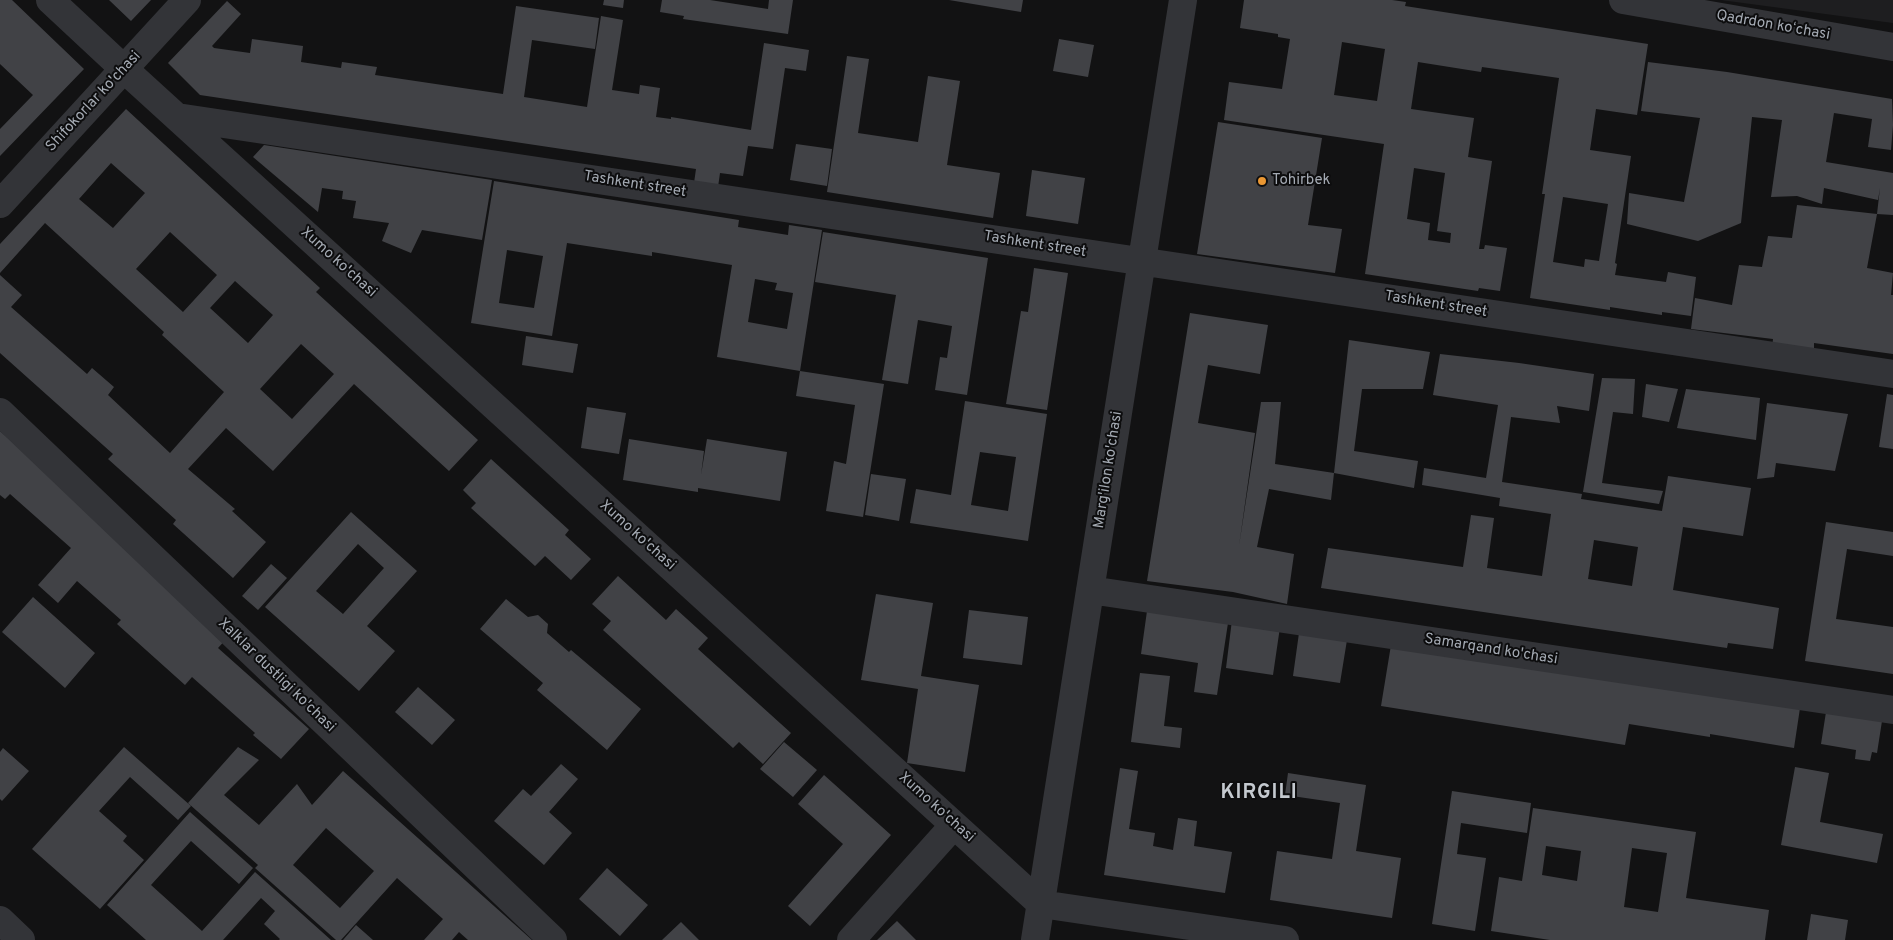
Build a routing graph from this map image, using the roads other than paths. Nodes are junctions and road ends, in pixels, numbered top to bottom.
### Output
1 (50, 0) edge
2 (188, 0) edge
3 (1183, 0) edge
4 (1623, 0) edge
5 (1893, 47) edge
6 (124, 69) junction
7 (177, 117) junction
8 (0, 204) edge
9 (1142, 261) junction
10 (1893, 374) edge
11 (0, 412) edge
12 (1090, 590) junction
13 (1893, 710) edge
14 (954, 825) junction
15 (1040, 904) junction
16 (0, 920) edge
17 (21, 940) edge
18 (553, 940) edge
19 (851, 940) edge
20 (1035, 940) edge
21 (1285, 940) edge

1 - 6 street, Xumo ko'chasi
2 - 6 street, Shifokorlar ko'chasi
3 - 9 street, Marg'ilon ko'chasi
4 - 5 street, Qadrdon koʻchasi
6 - 7 street, Xumo ko'chasi
6 - 8 street, Shifokorlar ko'chasi
7 - 9 street, Tashkent street
7 - 14 street, Xumo ko'chasi
9 - 10 street, Tashkent street
9 - 12 street, Marg'ilon ko'chasi
11 - 18 street, Xalklar dustligi ko'chasi
12 - 13 street, Samarqand ko'chasi
12 - 15 street, Marg'ilon ko'chasi
14 - 15 street, Xumo ko'chasi
14 - 19 street
15 - 20 street, Marg'ilon ko'chasi
15 - 21 street
16 - 17 street

